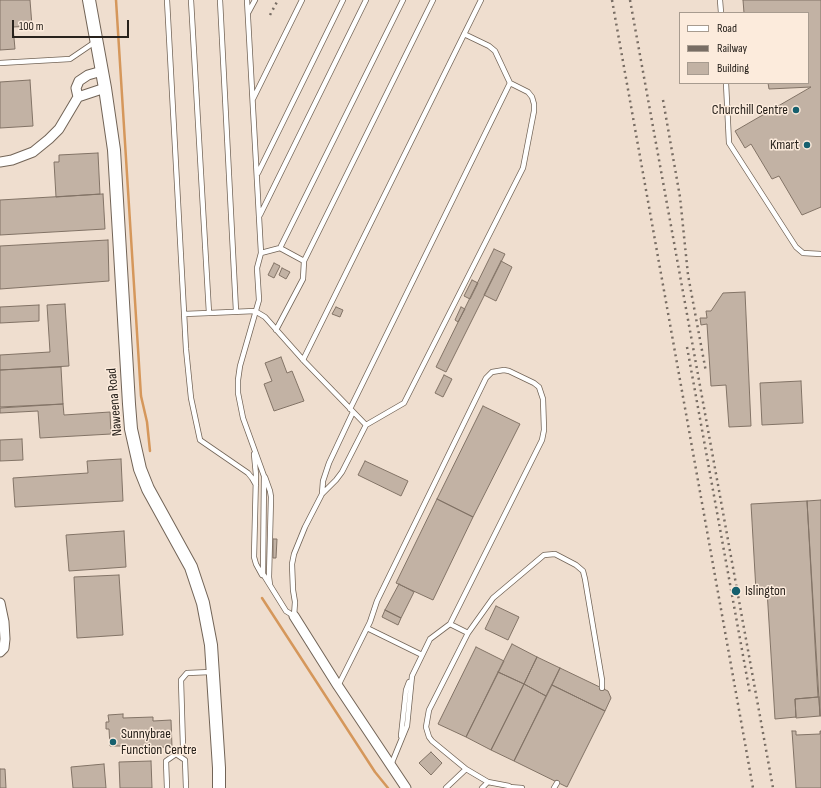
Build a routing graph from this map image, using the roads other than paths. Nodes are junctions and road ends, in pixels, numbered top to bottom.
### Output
1 (89, 0) edge
2 (167, 0) edge
3 (191, 0) edge
4 (220, 0) edge
5 (247, 0) edge
6 (255, 0) edge
7 (302, 0) edge
8 (343, 0) edge
9 (366, 0) edge
10 (403, 0) edge
11 (432, 0) edge
12 (481, 0) edge
13 (720, 0) edge
14 (721, 12) edge
15 (248, 14) junction
16 (464, 34) junction
17 (96, 42) junction
18 (0, 63) edge
19 (102, 71) junction
20 (510, 83) junction
21 (726, 84) edge
22 (105, 88) junction
23 (78, 97) junction
24 (252, 100) junction
25 (0, 162) edge
26 (257, 174) junction
27 (259, 217) junction
28 (280, 248) junction
29 (261, 253) junction
30 (821, 254) edge
31 (304, 261) junction
32 (255, 311) junction
33 (209, 312) junction
34 (236, 312) junction
35 (184, 314) junction
36 (276, 330) junction
37 (303, 360) junction
38 (352, 411) junction
39 (366, 425) junction
40 (253, 445) junction
41 (262, 470) junction
42 (256, 485) junction
43 (322, 494) junction
44 (264, 578) junction
45 (272, 590) junction
46 (0, 603) edge
47 (294, 616) junction
48 (450, 624) junction
49 (367, 628) junction
50 (468, 634) junction
51 (0, 652) edge
52 (422, 655) junction
53 (213, 672) junction
54 (412, 676) junction
55 (338, 686) junction
56 (602, 688) dead end
57 (400, 741) junction
58 (176, 754) junction
59 (390, 766) junction
60 (466, 769) junction
61 (488, 782) junction
62 (508, 787) edge
63 (167, 788) edge
64 (186, 788) edge
65 (219, 788) edge
66 (406, 788) edge
67 (446, 788) edge
68 (482, 788) edge
69 (522, 788) edge

1 - 17 street, Naweena Road
2 - 35 lane
3 - 33 lane
4 - 34 lane
5 - 15 lane
6 - 15 lane
7 - 24 lane
8 - 26 lane
9 - 27 lane
10 - 28 lane
11 - 31 lane
12 - 16 lane
13 - 14 lane
15 - 24 lane
16 - 20 lane
16 - 37 lane
17 - 18 lane
17 - 19 street, Naweena Road
19 - 22 street, Naweena Road
19 - 23 street
20 - 38 lane
20 - 39 lane
21 - 30 lane
22 - 23 street
22 - 53 street, Naweena Road
23 - 25 street
24 - 26 lane
26 - 27 lane
27 - 29 lane
28 - 29 lane
28 - 31 lane
29 - 32 lane
31 - 36 lane
32 - 34 lane
32 - 36 lane
32 - 40 lane
33 - 34 lane
33 - 35 lane
35 - 42 lane
36 - 37 lane
37 - 38 lane
38 - 39 lane
38 - 43 lane
39 - 43 lane
40 - 41 lane
40 - 42 lane
41 - 44 lane
41 - 45 lane
42 - 44 lane
43 - 47 lane
44 - 45 lane
45 - 47 lane
46 - 51 street
47 - 55 street
48 - 49 lane
48 - 50 lane
48 - 52 lane
49 - 52 lane
49 - 55 lane
50 - 56 lane
50 - 60 lane
52 - 54 lane
53 - 58 lane
53 - 65 street, Naweena Road
54 - 57 lane
54 - 57 lane
55 - 59 street
57 - 59 lane
58 - 63 lane
58 - 64 lane
59 - 66 street
60 - 61 lane
60 - 67 lane
61 - 62 lane
61 - 68 lane
62 - 69 lane

